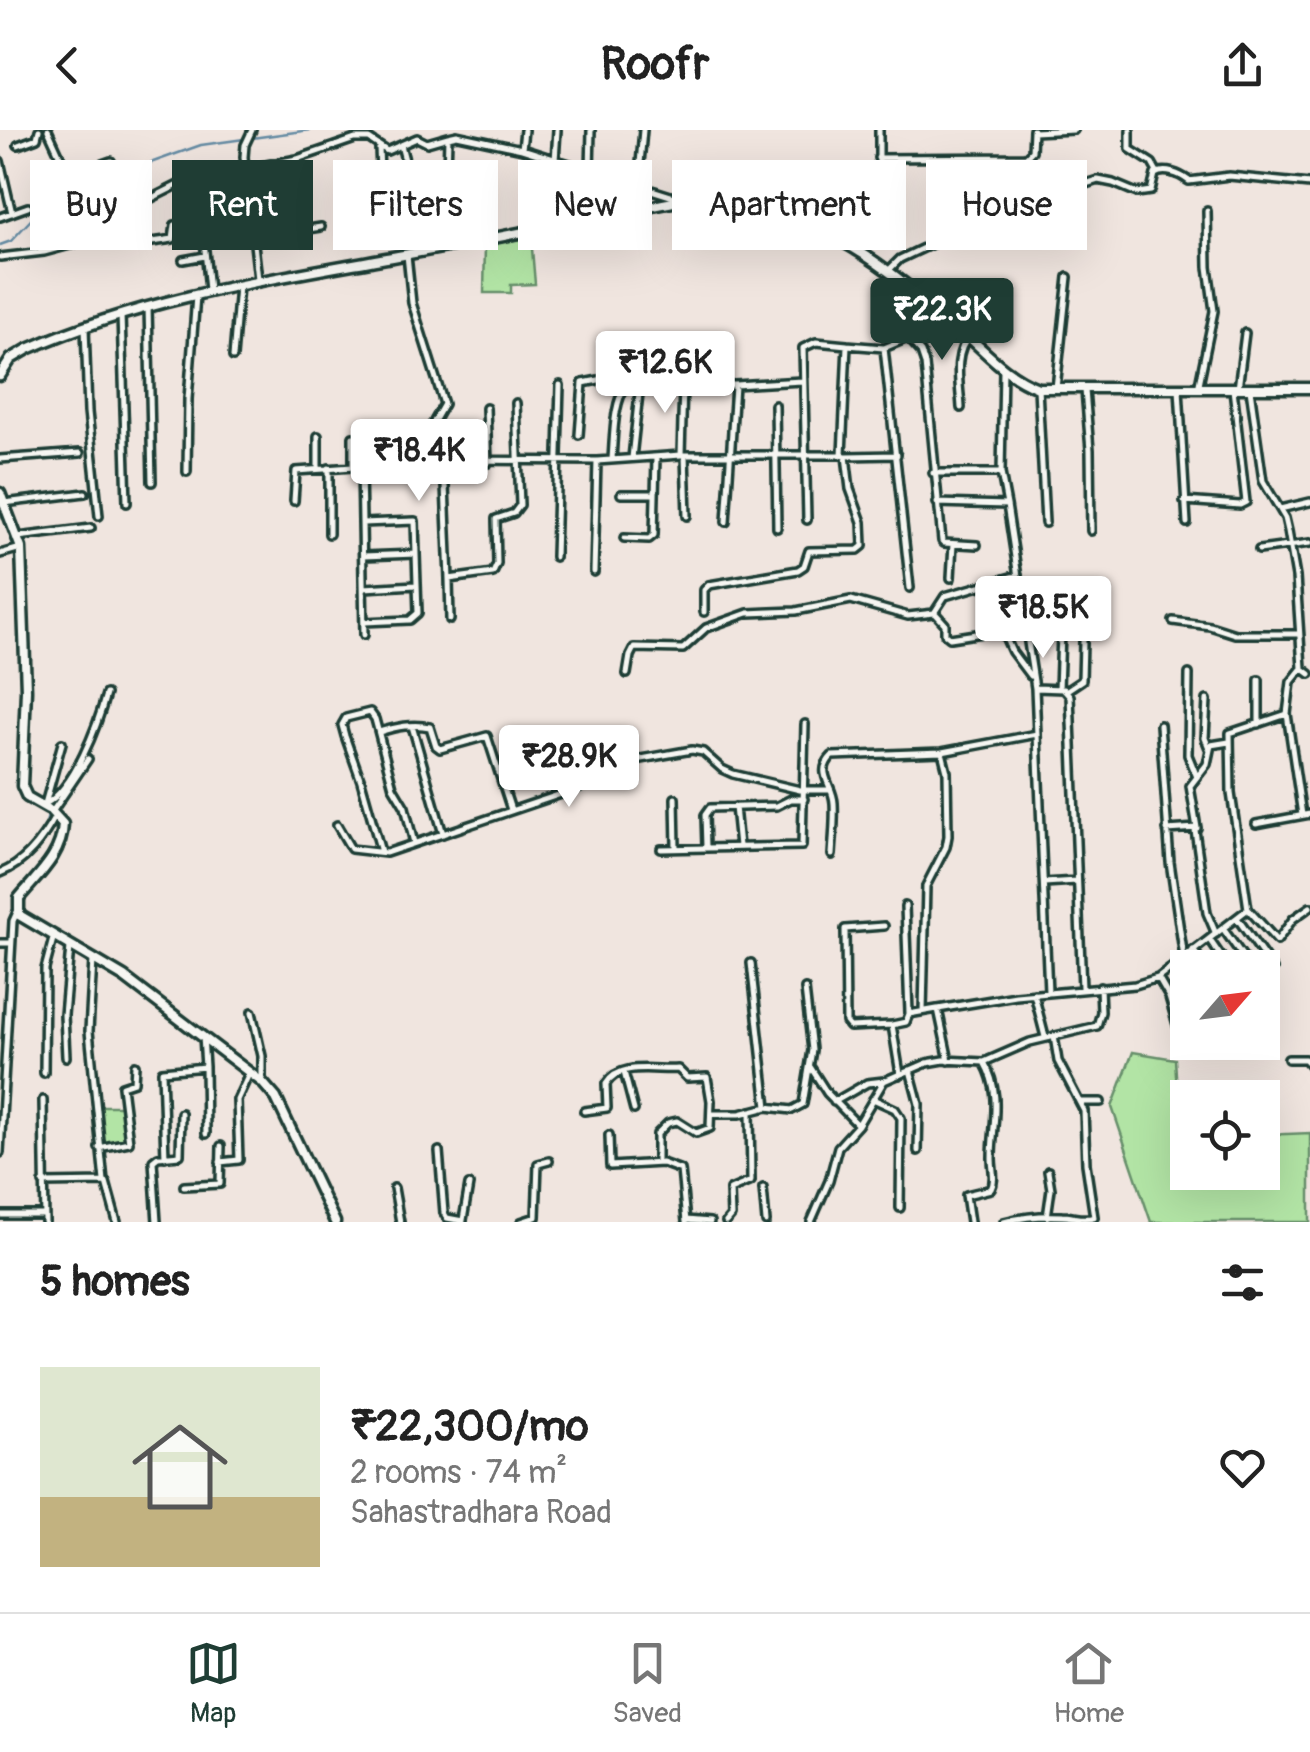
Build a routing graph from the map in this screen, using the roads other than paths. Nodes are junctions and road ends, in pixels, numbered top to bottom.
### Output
1 (40, 130) edge
2 (48, 130) edge
3 (252, 130) edge
4 (524, 130) edge
5 (558, 130) edge
6 (592, 130) edge
7 (643, 130) edge
8 (879, 130) edge
9 (1074, 130) edge
10 (1130, 130) edge
11 (1033, 131) edge
12 (457, 133) edge
13 (448, 137) junction
14 (18, 145) dead end
15 (401, 145) junction
16 (379, 148) junction
17 (522, 150) junction
18 (878, 158) joint
19 (62, 160) edge
20 (245, 160) edge
21 (293, 160) edge
22 (380, 160) edge
23 (405, 160) edge
24 (447, 160) edge
25 (552, 160) edge
26 (555, 160) edge
27 (591, 160) edge
28 (640, 160) edge
29 (0, 161) edge
30 (1157, 172) junction
31 (1310, 184) edge
32 (172, 187) edge
33 (672, 202) edge
34 (28, 207) dead end
35 (1207, 211) dead end
36 (12, 212) junction
37 (0, 217) edge
38 (321, 227) dead end
39 (313, 228) edge
40 (205, 250) edge
41 (254, 250) edge
42 (858, 250) edge
43 (407, 255) junction
44 (206, 256) junction
45 (0, 257) edge
46 (183, 260) dead end
47 (889, 270) junction
48 (1068, 277) dead end
49 (258, 279) junction
50 (239, 283) junction
51 (210, 290) junction
52 (196, 293) junction
53 (927, 300) junction
54 (148, 306) junction
55 (122, 315) junction
56 (84, 326) junction
57 (1245, 333) dead end
58 (970, 336) junction
59 (908, 338) junction
60 (847, 345) junction
61 (884, 348) junction
62 (233, 357) dead end
63 (1003, 369) junction
64 (0, 376) edge
65 (802, 381) junction
66 (640, 384) junction
67 (683, 384) junction
68 (560, 385) dead end
69 (735, 385) junction
70 (624, 386) junction
71 (1038, 388) junction
72 (1310, 388) edge
73 (1179, 389) junction
74 (1198, 389) junction
75 (1236, 389) junction
76 (1250, 389) junction
77 (1056, 390) junction
78 (1085, 390) junction
79 (516, 403) dead end
80 (775, 405) dead end
81 (486, 408) dead end
82 (961, 408) dead end
83 (579, 435) dead end
84 (318, 436) dead end
85 (80, 453) dead end
86 (729, 454) junction
87 (776, 454) junction
88 (803, 454) junction
89 (683, 455) junction
90 (897, 455) junction
91 (844, 456) junction
92 (0, 458) edge
93 (632, 458) junction
94 (656, 458) junction
95 (597, 460) junction
96 (612, 460) junction
97 (559, 461) junction
98 (444, 462) junction
99 (518, 462) junction
100 (488, 463) junction
101 (357, 466) junction
102 (318, 468) junction
103 (329, 468) junction
104 (187, 472) dead end
105 (933, 473) junction
106 (1000, 473) junction
107 (152, 482) dead end
108 (85, 492) dead end
109 (621, 494) dead end
110 (655, 494) junction
111 (2, 498) edge
112 (1184, 500) junction
113 (294, 501) dead end
114 (1310, 502) edge
115 (127, 503) dead end
116 (937, 503) junction
117 (1006, 504) junction
118 (1280, 509) junction
119 (99, 516) dead end
120 (687, 516) dead end
121 (807, 520) dead end
122 (726, 522) dead end
123 (362, 523) junction
124 (1045, 523) dead end
125 (1187, 524) dead end
126 (92, 528) dead end
127 (777, 528) dead end
128 (1091, 532) dead end
129 (329, 534) dead end
130 (18, 537) junction
131 (624, 538) dead end
132 (953, 544) junction
133 (1310, 544) edge
134 (977, 545) dead end
135 (1291, 547) junction
136 (21, 548) junction
137 (1259, 550) dead end
138 (0, 554) edge
139 (416, 554) junction
140 (362, 556) junction
141 (555, 557) dead end
142 (594, 572) dead end
143 (1018, 575) junction
144 (449, 578) junction
145 (950, 578) dead end
146 (416, 585) junction
147 (363, 588) junction
148 (910, 588) dead end
149 (1084, 604) dead end
150 (704, 612) dead end
151 (934, 613) junction
152 (450, 620) dead end
153 (1173, 621) dead end
154 (364, 622) junction
155 (1061, 633) dead end
156 (1299, 634) junction
157 (364, 635) dead end
158 (1302, 668) junction
159 (627, 674) dead end
160 (1189, 674) dead end
161 (1310, 674) edge
162 (1033, 678) junction
163 (1258, 680) dead end
164 (1035, 688) junction
165 (1063, 690) junction
166 (106, 694) dead end
167 (1207, 700) dead end
168 (1287, 714) junction
169 (805, 724) dead end
170 (1260, 724) junction
171 (1160, 725) dead end
172 (412, 726) junction
173 (380, 732) junction
174 (1037, 734) junction
175 (1229, 742) junction
176 (62, 743) dead end
177 (1209, 748) junction
178 (942, 752) junction
179 (88, 758) dead end
180 (1197, 777) junction
181 (805, 790) junction
182 (829, 790) junction
183 (675, 798) dead end
184 (805, 800) junction
185 (735, 807) junction
186 (50, 810) junction
187 (512, 810) junction
188 (1306, 814) edge
189 (1256, 824) dead end
190 (338, 825) dead end
191 (1168, 830) junction
192 (1195, 830) junction
193 (444, 834) junction
194 (414, 843) junction
195 (739, 846) junction
196 (706, 847) junction
197 (660, 848) dead end
198 (676, 848) junction
199 (381, 854) junction
200 (832, 855) dead end
201 (0, 873) edge
202 (1076, 881) junction
203 (1043, 883) junction
204 (905, 906) dead end
205 (1310, 907) edge
206 (1248, 909) junction
207 (17, 912) junction
208 (1237, 918) junction
209 (884, 926) dead end
210 (1224, 930) junction
211 (54, 935) junction
212 (1216, 935) junction
213 (1208, 939) junction
214 (0, 943) edge
215 (10, 943) junction
216 (70, 944) junction
217 (1181, 950) edge
218 (1193, 950) edge
219 (1216, 950) edge
220 (1238, 950) edge
221 (1260, 950) edge
222 (93, 956) junction
223 (751, 963) dead end
224 (1170, 968) edge
225 (1158, 978) junction
226 (1100, 987) junction
227 (1082, 988) junction
228 (806, 989) dead end
229 (1048, 992) junction
230 (1034, 994) junction
231 (1170, 998) edge
232 (938, 1009) junction
233 (923, 1011) junction
234 (252, 1012) dead end
235 (909, 1014) junction
236 (892, 1025) junction
237 (203, 1034) junction
238 (1054, 1036) junction
239 (1046, 1037) junction
240 (66, 1057) dead end
241 (948, 1060) junction
242 (1288, 1060) dead end
243 (984, 1062) junction
244 (135, 1065) dead end
245 (1310, 1065) edge
246 (810, 1066) junction
247 (204, 1067) junction
248 (910, 1070) junction
249 (251, 1071) junction
250 (44, 1072) dead end
251 (624, 1072) junction
252 (899, 1075) junction
253 (884, 1081) junction
254 (262, 1082) junction
255 (43, 1100) dead end
256 (873, 1100) junction
257 (834, 1102) junction
258 (1081, 1102) junction
259 (1101, 1102) dead end
260 (767, 1107) junction
261 (634, 1110) dead end
262 (584, 1111) dead end
263 (750, 1111) junction
264 (180, 1113) dead end
265 (712, 1114) junction
266 (858, 1125) junction
267 (206, 1134) dead end
268 (609, 1135) dead end
269 (220, 1146) dead end
270 (99, 1148) junction
271 (440, 1151) dead end
272 (918, 1151) dead end
273 (0, 1152) edge
274 (165, 1157) junction
275 (550, 1161) dead end
276 (220, 1162) junction
277 (657, 1163) junction
278 (1048, 1170) dead end
279 (104, 1181) junction
280 (43, 1183) junction
281 (469, 1185) dead end
282 (184, 1186) dead end
283 (394, 1188) dead end
284 (763, 1188) dead end
285 (900, 1208) dead end
286 (0, 1215) edge
287 (1047, 1217) junction
288 (45, 1218) edge
289 (464, 1221) edge
290 (686, 1221) edge
291 (117, 1222) edge
292 (158, 1222) edge
293 (335, 1222) edge
294 (400, 1222) edge
295 (521, 1222) edge
296 (710, 1222) edge
297 (726, 1222) edge
298 (766, 1222) edge
299 (811, 1222) edge
300 (970, 1222) edge
301 (1004, 1222) edge

1 - 14 street
2 - 19 street
3 - 20 street
4 - 17 street
5 - 26 street
6 - 27 street
7 - 28 street
8 - 18 street
9 - 11 street
10 - 30 street
11 - 18 street
12 - 13 street
12 - 17 street
13 - 15 street
13 - 24 street
15 - 16 street
15 - 23 street
16 - 21 street
16 - 22 street
17 - 25 street
29 - 36 street
30 - 31 street
30 - 47 street
32 - 45 street
33 - 43 main road
34 - 36 street
35 - 74 street
36 - 37 street
38 - 39 street
40 - 44 street
41 - 49 street
42 - 47 main road
43 - 49 main road
43 - 101 street
44 - 46 street
44 - 51 street
47 - 53 main road
48 - 77 street
49 - 50 main road
50 - 51 main road
50 - 62 street
51 - 52 main road
52 - 54 main road
52 - 104 street
53 - 58 main road
53 - 59 street
54 - 55 main road
54 - 107 street
55 - 56 main road
55 - 115 street
56 - 64 main road
56 - 119 street
57 - 75 street
58 - 63 main road
58 - 82 street
59 - 61 street
59 - 105 street
60 - 61 street
60 - 65 street
60 - 91 street
61 - 90 street
63 - 71 main road
63 - 106 street
65 - 69 street
65 - 88 street
66 - 67 street
66 - 70 street
66 - 93 street
67 - 69 street
67 - 89 street
68 - 97 street
69 - 86 street
70 - 83 street
70 - 96 street
71 - 77 main road
71 - 124 street
72 - 76 main road
73 - 74 main road
73 - 78 main road
73 - 112 street
74 - 75 main road
75 - 76 main road
75 - 112 street
76 - 118 street
77 - 78 main road
78 - 128 street
79 - 99 street
80 - 87 street
81 - 100 street
84 - 102 street
85 - 92 street
86 - 87 street
86 - 89 street
86 - 122 street
87 - 88 street
87 - 127 street
88 - 91 street
88 - 121 street
89 - 94 street
89 - 120 street
90 - 91 street
90 - 148 street
91 - 150 street
93 - 94 street
93 - 96 street
94 - 110 street
95 - 96 street
95 - 97 street
95 - 142 street
97 - 99 street
97 - 141 street
98 - 100 street
98 - 101 street
98 - 144 street
99 - 100 street
99 - 144 street
101 - 103 street
101 - 123 street
102 - 103 street
102 - 113 street
103 - 129 street
105 - 106 street
105 - 116 street
106 - 117 street
108 - 111 street
109 - 110 street
110 - 131 street
111 - 130 main road
112 - 125 street
114 - 118 street
116 - 117 street
116 - 132 street
117 - 143 street
118 - 135 street
123 - 139 street
123 - 140 street
126 - 130 street
130 - 136 main road
132 - 134 street
132 - 145 street
133 - 135 street
135 - 137 street
135 - 156 street
136 - 138 street
136 - 186 main road
139 - 140 street
139 - 146 street
140 - 147 street
143 - 151 street
143 - 162 street
144 - 152 street
146 - 147 street
146 - 154 street
147 - 154 street
149 - 165 street
151 - 159 street
151 - 162 street
153 - 156 street
154 - 157 street
155 - 165 street
156 - 158 street
158 - 161 street
158 - 168 street
160 - 180 street
162 - 164 street
163 - 170 street
164 - 165 street
164 - 174 street
165 - 202 street
166 - 186 street
167 - 177 street
168 - 170 street
168 - 188 street
169 - 181 street
170 - 175 street
171 - 191 street
172 - 173 street
172 - 187 street
172 - 193 street
173 - 194 street
173 - 199 street
174 - 178 street
174 - 203 street
175 - 177 street
175 - 206 street
176 - 186 street
177 - 180 street
178 - 182 street
178 - 233 street
179 - 186 street
180 - 192 street
181 - 182 street
181 - 184 street
181 - 187 street
182 - 200 street
183 - 198 street
184 - 185 street
184 - 195 street
185 - 195 street
185 - 196 street
186 - 201 street
186 - 207 main road
187 - 193 street
188 - 189 street
190 - 199 street
191 - 192 street
191 - 217 street
192 - 212 street
193 - 194 street
194 - 199 street
195 - 196 street
196 - 198 street
197 - 198 street
202 - 203 street
202 - 227 street
203 - 229 street
204 - 235 street
205 - 206 street
206 - 208 street
207 - 211 main road
207 - 215 street
208 - 210 street
208 - 221 street
209 - 236 street
210 - 212 street
210 - 220 street
211 - 216 main road
211 - 250 street
212 - 213 street
213 - 218 street
213 - 219 street
214 - 215 street
215 - 273 street
216 - 222 main road
216 - 240 street
222 - 237 main road
222 - 270 street
223 - 260 street
224 - 225 street
225 - 226 street
225 - 231 street
226 - 227 street
226 - 238 street
227 - 229 street
228 - 246 street
229 - 230 street
230 - 232 street
230 - 239 street
232 - 233 street
232 - 241 street
233 - 235 street
234 - 254 street
235 - 236 street
236 - 252 street
237 - 247 street
237 - 249 main road
238 - 239 street
238 - 258 street
239 - 243 street
241 - 243 street
241 - 248 street
242 - 245 street
243 - 300 street
244 - 270 street
246 - 257 street
246 - 260 street
247 - 267 street
247 - 274 street
248 - 252 street
248 - 272 street
249 - 254 main road
249 - 276 street
251 - 261 street
251 - 262 street
251 - 265 street
252 - 253 street
253 - 256 street
253 - 257 street
254 - 293 main road
255 - 280 street
256 - 266 street
256 - 285 street
257 - 266 street
258 - 259 street
258 - 287 street
260 - 263 street
263 - 265 street
263 - 297 street
264 - 274 street
265 - 277 street
266 - 299 street
268 - 277 street
269 - 276 street
270 - 279 street
271 - 289 street
274 - 292 street
275 - 295 street
276 - 282 street
277 - 290 street
278 - 287 street
279 - 280 street
279 - 291 street
280 - 288 street
281 - 289 street
283 - 294 street
284 - 298 street
286 - 288 street
287 - 301 street
290 - 296 street

